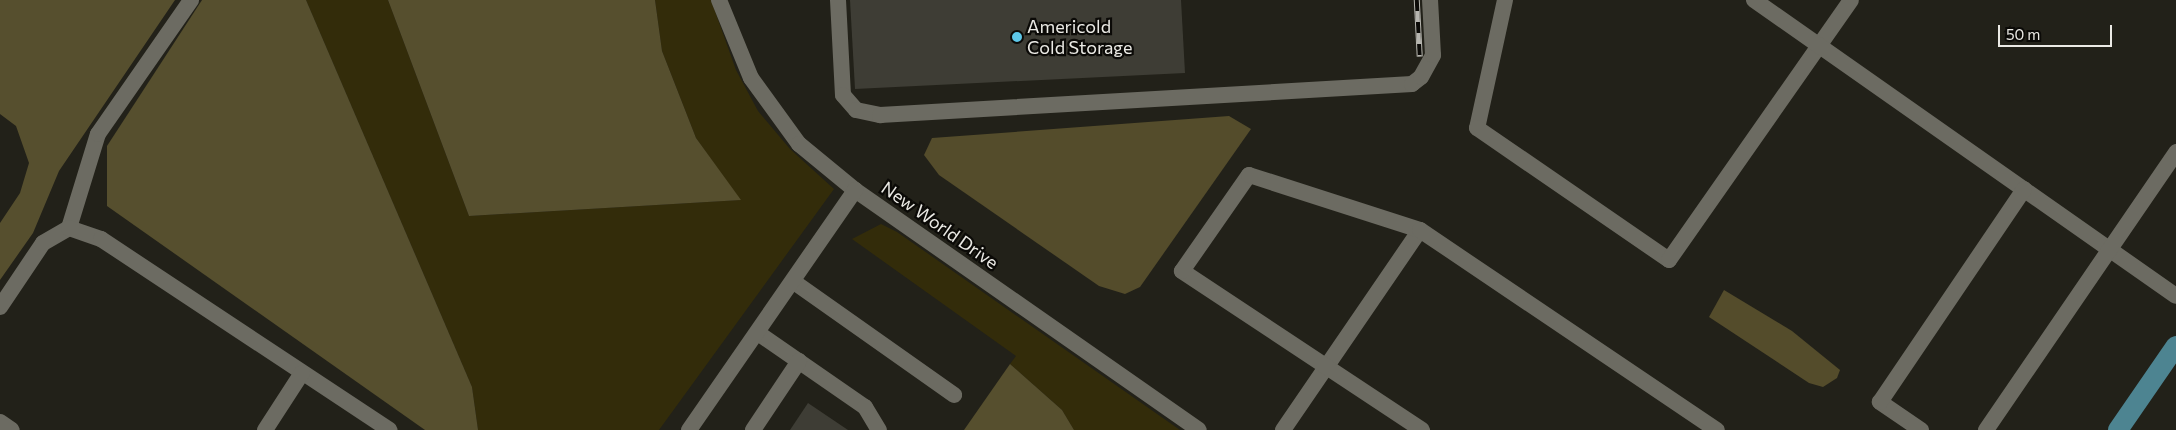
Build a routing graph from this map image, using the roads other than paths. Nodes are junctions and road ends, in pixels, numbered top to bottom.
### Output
1 (191, 0) edge
2 (718, 0) edge
3 (838, 0) edge
4 (1430, 0) edge
5 (1505, 0) edge
6 (1754, 0) edge
7 (1851, 0) edge
8 (1819, 46) junction
9 (2176, 152) edge
10 (2024, 189) junction
11 (855, 190) junction
12 (69, 228) junction
13 (1420, 230) junction
14 (2111, 250) junction
15 (794, 282) junction
16 (2176, 296) edge
17 (0, 307) edge
18 (758, 333) junction
19 (2176, 346) edge
20 (799, 361) junction
21 (1328, 368) junction
22 (302, 373) junction
23 (954, 395) dead end
24 (0, 422) edge
25 (12, 430) edge
26 (265, 430) edge
27 (390, 430) edge
28 (689, 430) edge
29 (754, 430) edge
30 (880, 430) edge
31 (1199, 430) edge
32 (1283, 430) edge
33 (1422, 430) edge
34 (1717, 430) edge
35 (1921, 430) edge
36 (1986, 430) edge
37 (2118, 430) edge

1 - 12 street
2 - 11 street, New World Drive
3 - 4 street
5 - 8 street
6 - 8 street
7 - 8 street
8 - 10 street
9 - 14 street
10 - 14 street
10 - 35 street
11 - 15 street
11 - 31 street, New World Drive
12 - 17 street
12 - 22 street
13 - 21 street
13 - 21 street
13 - 34 street
14 - 16 street
14 - 36 street
15 - 18 street
15 - 23 street
18 - 20 street
18 - 28 street
19 - 37 main road
20 - 29 street
20 - 30 street
21 - 32 street
21 - 33 street
22 - 26 street
22 - 27 street
24 - 25 street

